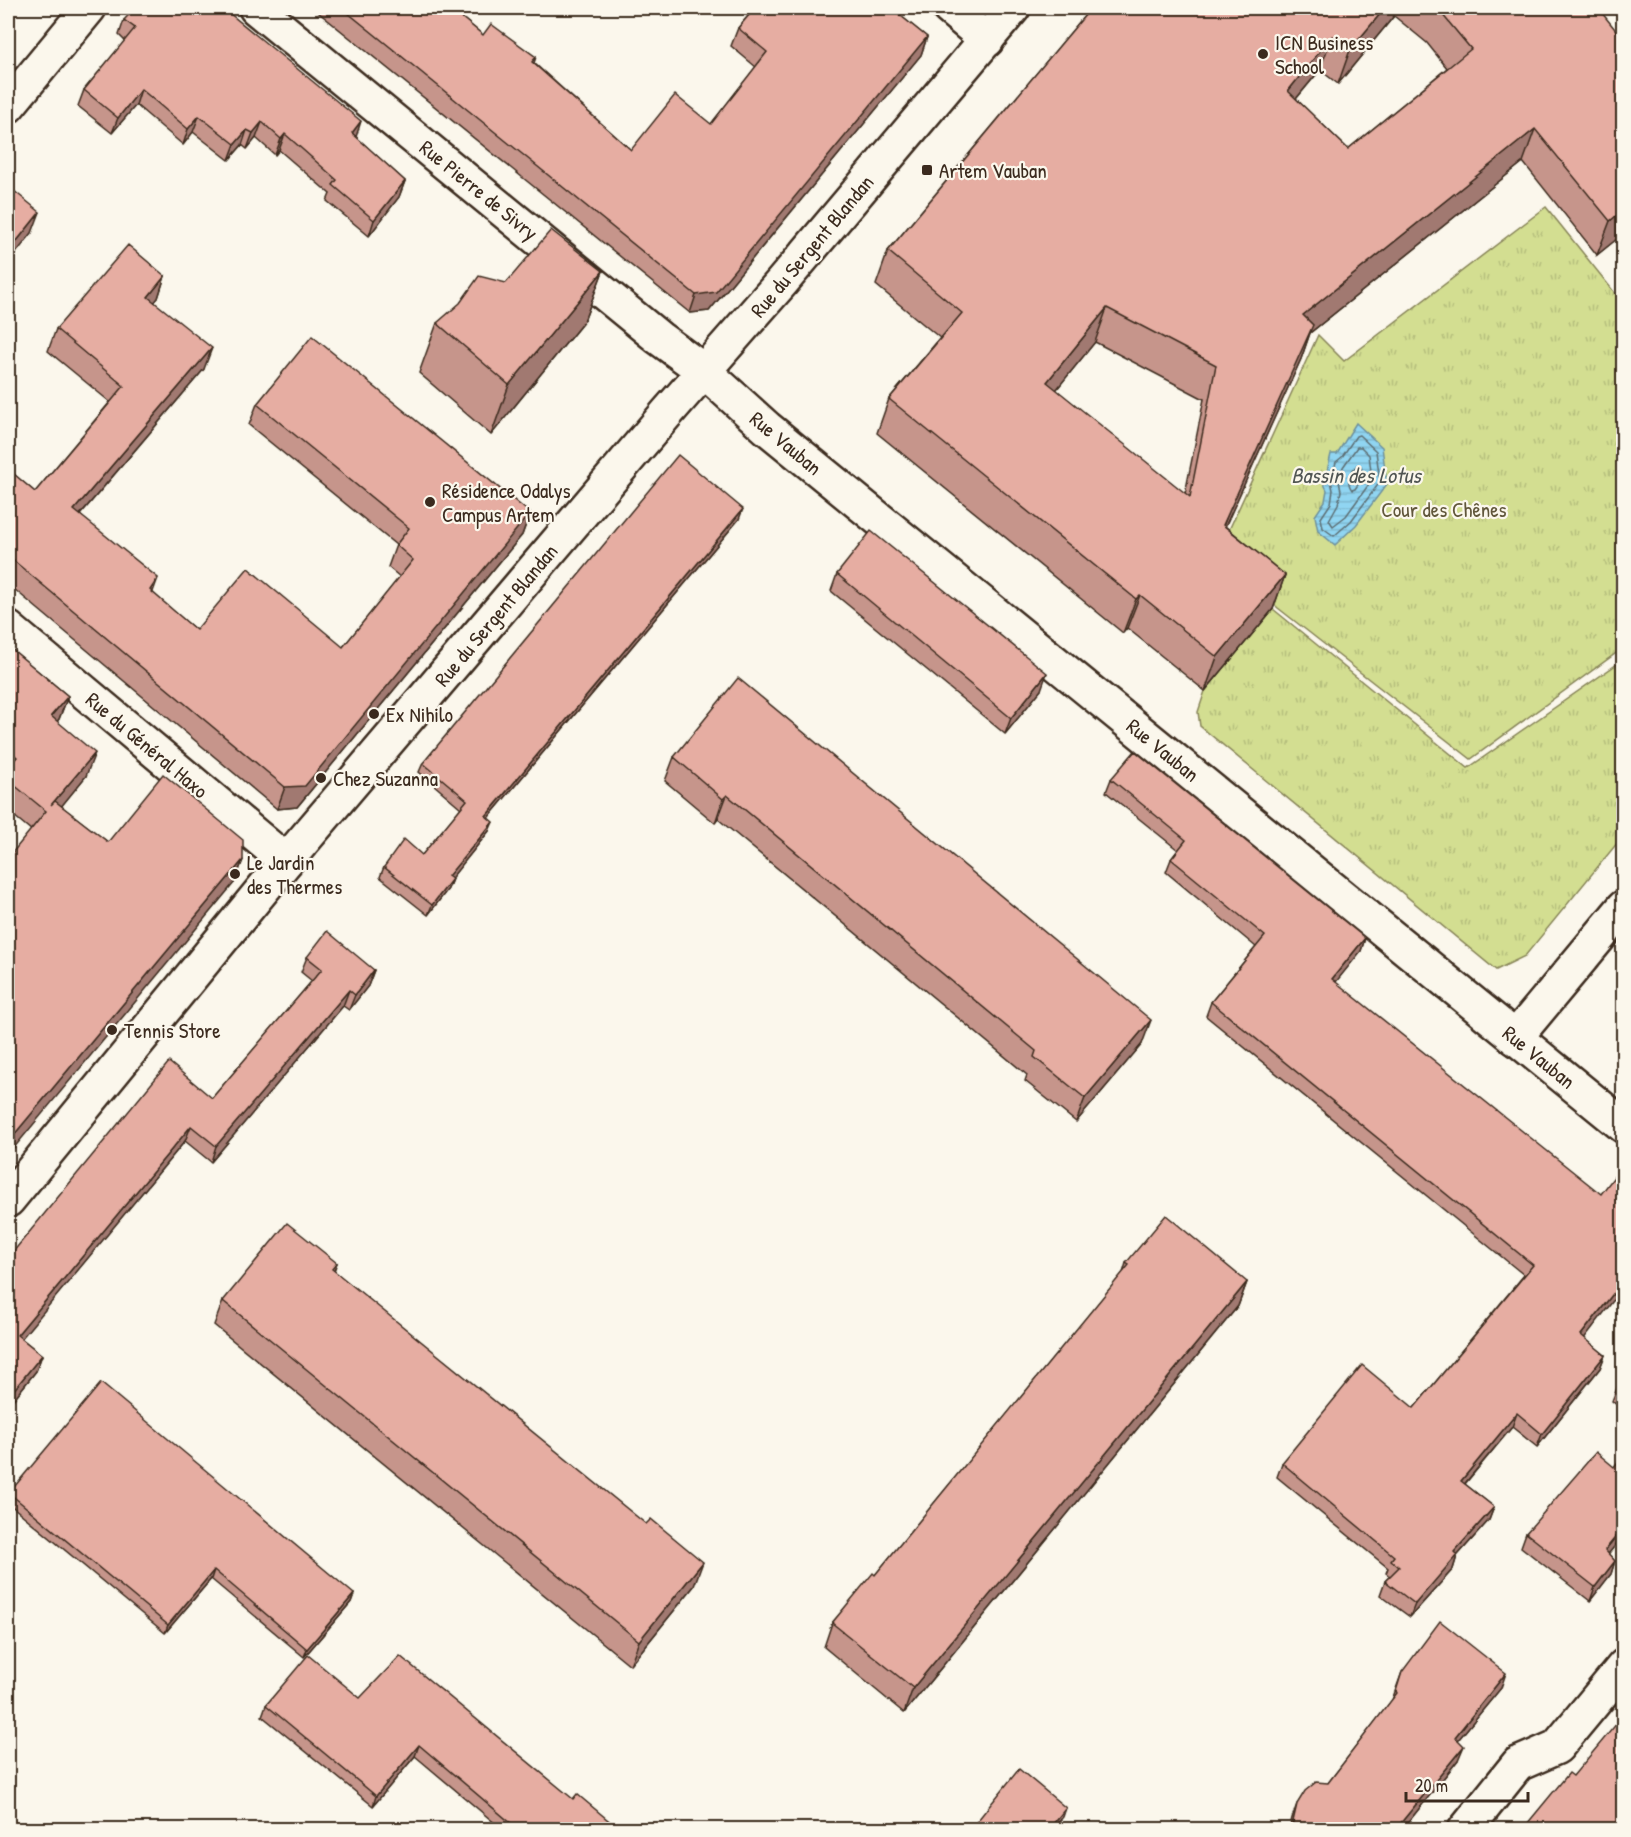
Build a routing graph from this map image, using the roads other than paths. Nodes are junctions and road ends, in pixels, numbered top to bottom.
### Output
1 (89, 8) edge
2 (256, 8) edge
3 (949, 8) edge
4 (1013, 8) edge
5 (987, 40) junction
6 (8, 106) edge
7 (704, 371) junction
8 (8, 628) edge
9 (286, 861) junction
10 (1623, 907) edge
11 (1515, 1038) junction
12 (1623, 1126) edge
13 (8, 1200) edge
14 (1623, 1666) edge
15 (1465, 1830) edge

1 - 6 street
2 - 7 street, Rue Pierre de Sivry
3 - 5 street
4 - 5 street, Rue du Sergent Blandan
5 - 7 street, Rue du Sergent Blandan
7 - 9 street, Rue du Sergent Blandan
7 - 11 street, Rue Vauban
8 - 9 street, Rue du Général Haxo
9 - 13 street, Rue du Sergent Blandan
10 - 11 street
11 - 12 street, Rue Vauban
14 - 15 street

